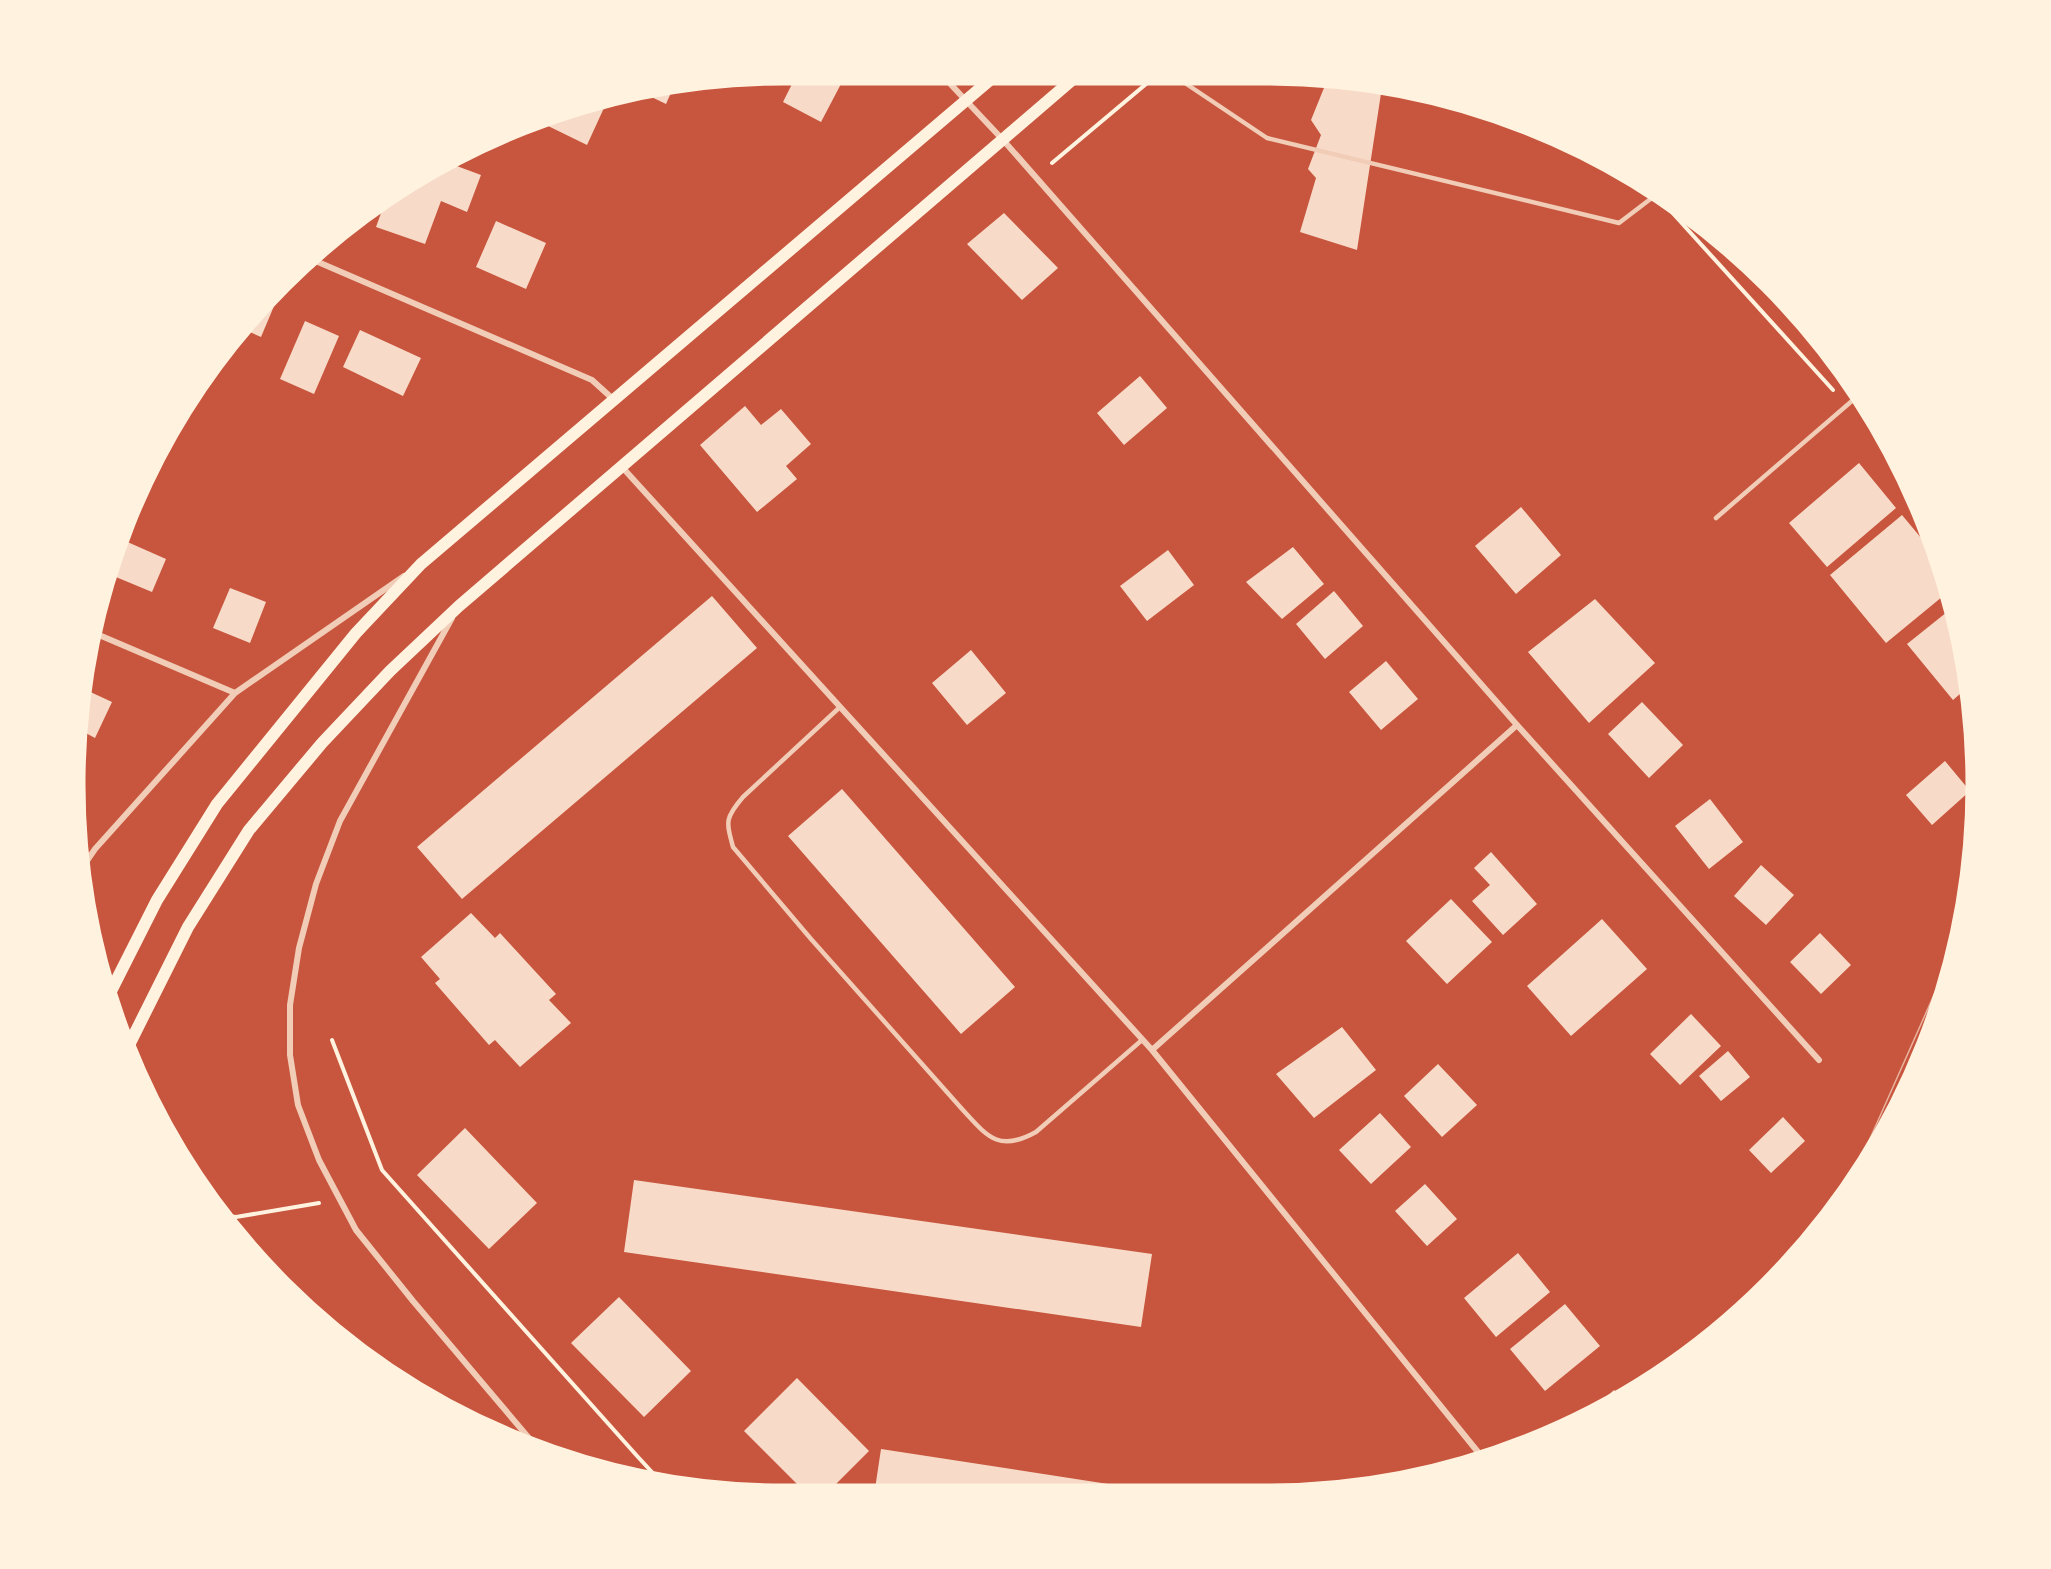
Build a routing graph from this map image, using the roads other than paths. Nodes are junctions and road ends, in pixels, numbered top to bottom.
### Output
1 (951, 84) edge
2 (986, 84) edge
3 (1068, 84) edge
4 (1186, 84) edge
5 (967, 100) junction
6 (1004, 141) junction
7 (1651, 199) edge
8 (318, 262) edge
9 (615, 400) junction
10 (1853, 401) edge
11 (622, 467) junction
12 (1716, 518) dead end
13 (422, 564) junction
14 (459, 606) junction
15 (100, 635) edge
16 (235, 693) junction
17 (840, 707) junction
18 (1517, 725) junction
19 (88, 858) edge
20 (114, 986) edge
21 (132, 1039) edge
22 (1142, 1040) junction
23 (1152, 1050) junction
24 (1820, 1060) dead end
25 (526, 1436) edge
26 (1479, 1452) edge

1 - 5 street
2 - 5 main road
3 - 6 main road
4 - 7 lane
5 - 6 street
5 - 9 main road
6 - 11 main road
6 - 18 street
8 - 9 street
9 - 13 main road
10 - 12 lane
11 - 14 main road
11 - 17 street
13 - 16 street
13 - 20 main road
14 - 21 main road
14 - 25 street
15 - 16 street
16 - 19 street
17 - 22 street
17 - 22 lane
18 - 23 street
18 - 24 street
22 - 23 street
23 - 26 street

